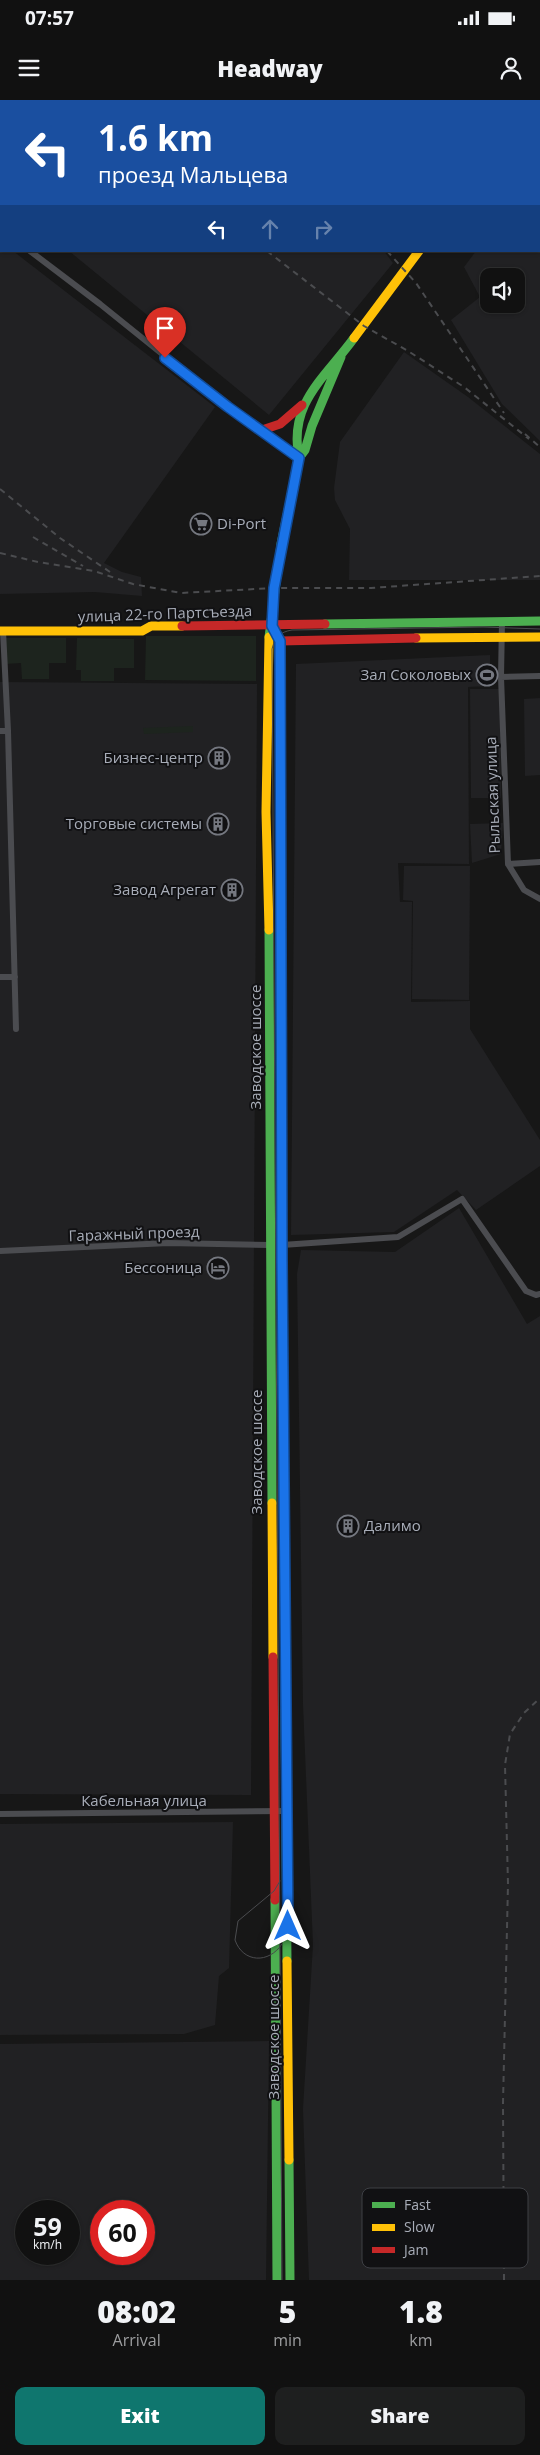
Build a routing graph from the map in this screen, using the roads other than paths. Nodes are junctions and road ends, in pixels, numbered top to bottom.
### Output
1 (31, 252) edge
2 (418, 252) edge
3 (341, 356) junction
4 (303, 404) junction
5 (262, 430) junction
6 (299, 458) junction
7 (502, 621) junction
8 (540, 621) edge
9 (272, 626) junction
10 (2, 631) edge
11 (540, 637) edge
12 (501, 639) junction
13 (280, 641) junction
14 (540, 676) edge
15 (502, 677) junction
16 (0, 731) edge
17 (8, 731) junction
18 (540, 862) edge
19 (508, 864) junction
20 (540, 899) edge
21 (269, 933) junction
22 (282, 933) junction
23 (0, 977) edge
24 (15, 977) junction
25 (16, 1029) dead end
26 (270, 1245) junction
27 (282, 1245) junction
28 (0, 1251) edge
29 (540, 1294) edge
30 (287, 1811) junction
31 (274, 1812) junction
32 (0, 1814) edge
33 (288, 2022) junction
34 (275, 2024) junction
35 (277, 2280) edge
36 (290, 2280) edge

1 - 5 street
2 - 3 main road, Заводское шоссе
3 - 4 main road, Заводское шоссе
3 - 6 main road, Заводское шоссе
4 - 5 main road
4 - 6 main road, Заводское шоссе
5 - 6 street
6 - 9 main road, Заводское шоссе
7 - 8 main road, улица 22-го Партсъезда
7 - 9 main road, улица 22-го Партсъезда
7 - 12 street, Рыльская улица
9 - 10 main road, улица 22-го Партсъезда
9 - 13 main road, Заводское шоссе
9 - 21 main road, Заводское шоссе
10 - 17 street
11 - 12 main road
12 - 13 main road
12 - 15 street, Рыльская улица
13 - 22 main road, Заводское шоссе
14 - 15 street
15 - 19 street, Рыльская улица
16 - 17 street
17 - 24 street
18 - 19 street
19 - 20 street, Рыльская улица
21 - 22 main road
21 - 26 main road, Заводское шоссе
22 - 27 main road, Заводское шоссе
23 - 24 street
24 - 25 street
26 - 27 main road
26 - 28 street, Гаражный проезд
26 - 31 main road, Заводское шоссе
27 - 29 street
27 - 30 main road, Заводское шоссе
30 - 31 street, Кабельная улица
30 - 33 main road, Заводское шоссе
31 - 32 street, Кабельная улица
31 - 34 main road, Заводское шоссе
33 - 34 main road
33 - 36 main road, Заводское шоссе
34 - 35 main road, Заводское шоссе

